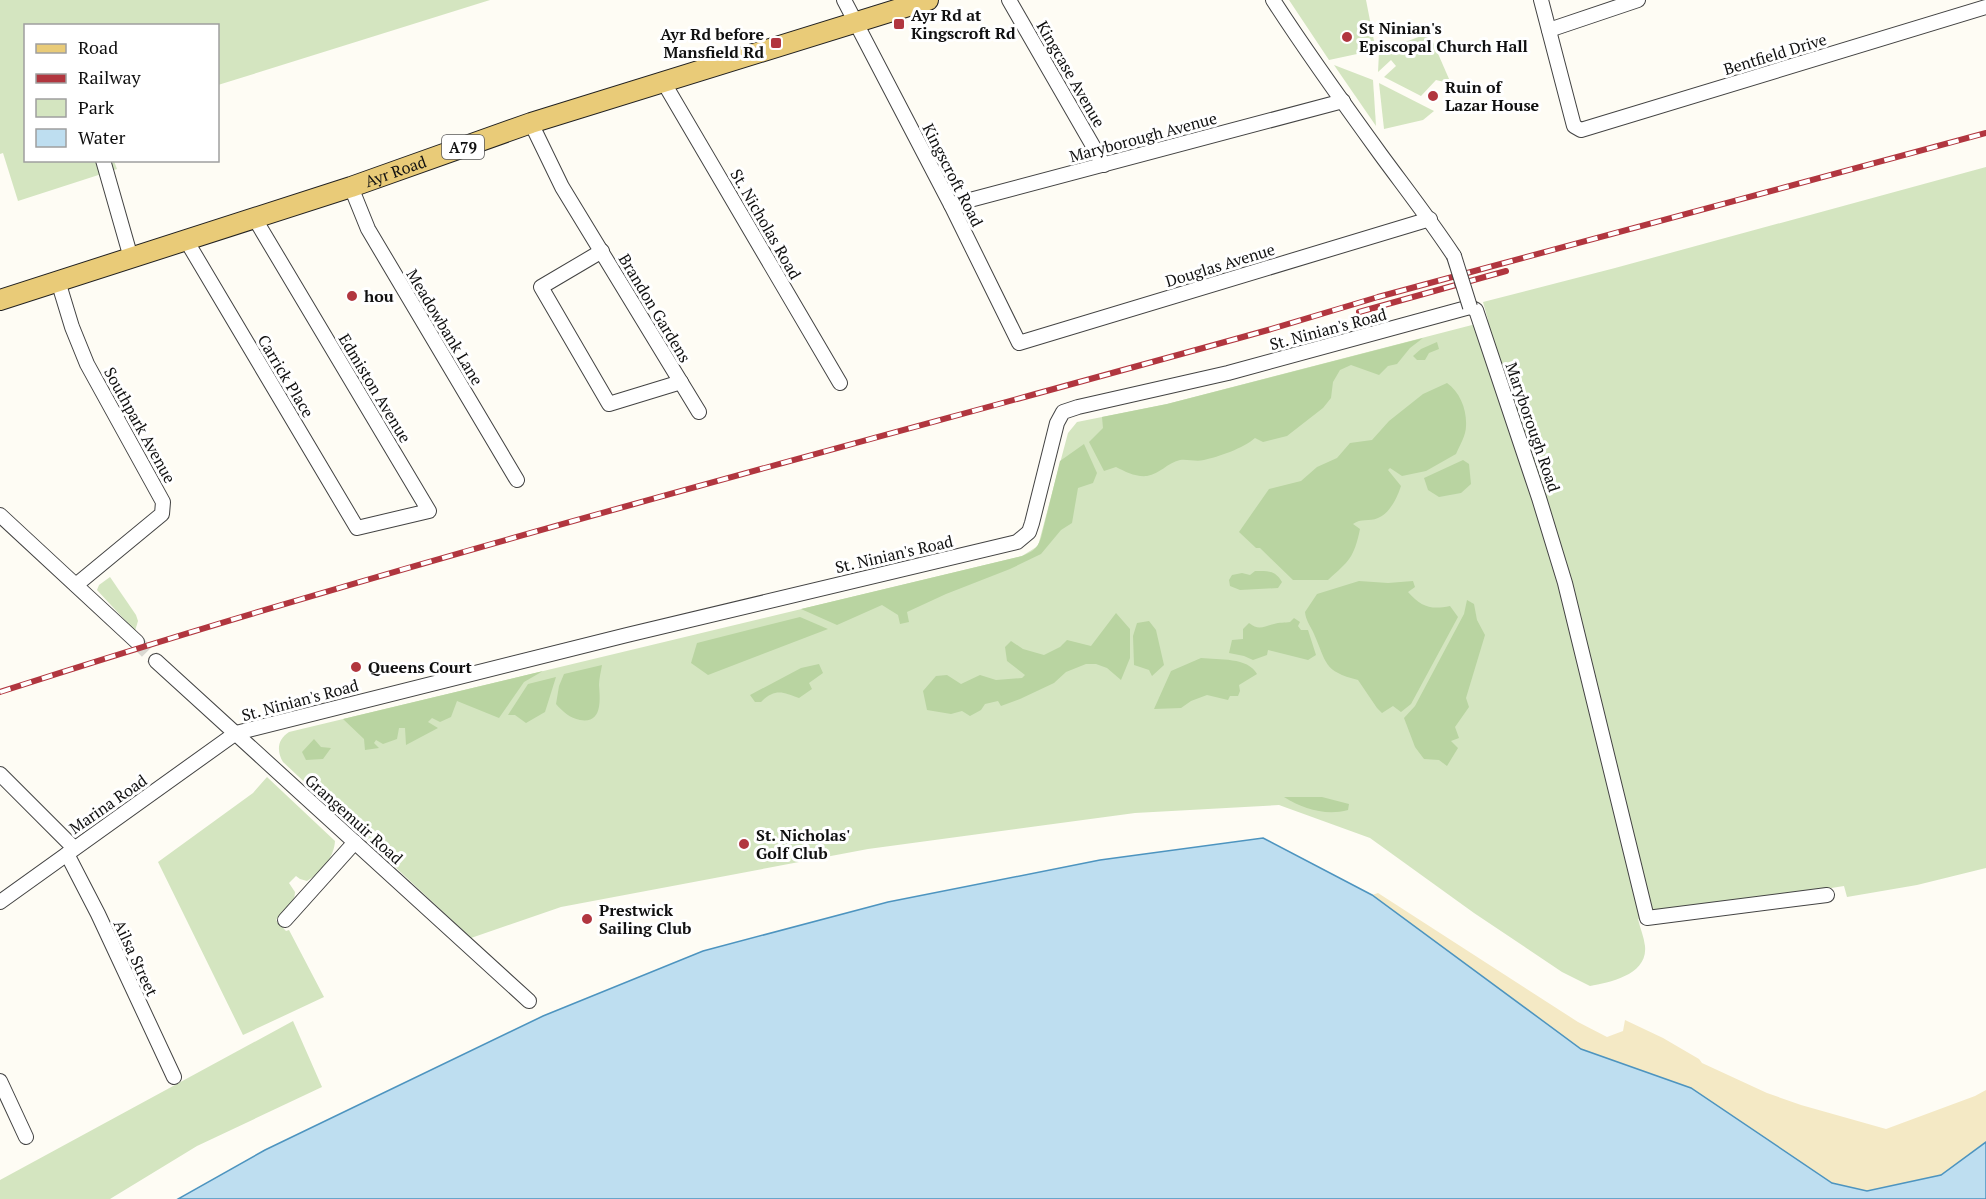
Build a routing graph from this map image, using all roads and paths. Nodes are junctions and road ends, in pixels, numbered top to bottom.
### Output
1 (844, 0) edge
2 (928, 0) edge
3 (1009, 0) edge
4 (1273, 0) edge
5 (1541, 0) edge
6 (1638, 0) edge
7 (1986, 7) edge
8 (856, 22) junction
9 (1549, 30) junction
10 (664, 83) junction
11 (1343, 101) junction
12 (531, 123) junction
13 (104, 162) edge
14 (1104, 165) junction
15 (351, 187) junction
16 (951, 205) junction
17 (255, 219) junction
18 (1430, 219) junction
19 (186, 240) junction
20 (602, 252) junction
21 (131, 258) junction
22 (58, 281) junction
23 (0, 300) edge
24 (1470, 307) junction
25 (1019, 343) joint
26 (681, 382) junction
27 (840, 383) dead end
28 (699, 412) dead end
29 (517, 480) dead end
30 (0, 515) edge
31 (357, 528) joint
32 (76, 585) junction
33 (137, 642) tunnel mouth
34 (156, 661) tunnel mouth
35 (236, 733) junction
36 (0, 774) edge
37 (355, 842) junction
38 (70, 851) junction
39 (1827, 894) dead end
40 (0, 902) edge
41 (285, 920) dead end
42 (529, 1001) dead end
43 (174, 1077) dead end
44 (0, 1081) edge
45 (26, 1137) dead end

1 - 8 street, Kingscroft Road
2 - 8 main road, Ayr Road / A79
3 - 14 street, Kingcase Avenue
4 - 11 street, Maryborough Road
5 - 9 street
6 - 9 street
7 - 9 street, Bentfield Drive
8 - 10 main road, Ayr Road / A79
8 - 16 street, Kingscroft Road
10 - 12 main road, Ayr Road / A79
10 - 27 street, St. Nicholas Road
11 - 14 street, Maryborough Avenue
11 - 18 street, Maryborough Road
12 - 15 main road, Ayr Road / A79
12 - 20 street, Brandon Gardens
13 - 21 street
14 - 16 street, Maryborough Avenue
15 - 17 main road, Ayr Road / A79
15 - 29 street, Meadowbank Lane
16 - 25 street, Kingscroft Road
17 - 19 main road, Ayr Road / A79
17 - 31 street, Edmiston Avenue
18 - 24 street, Maryborough Road, bridge
18 - 25 street, Douglas Avenue
19 - 21 main road, Ayr Road / A79
19 - 31 street, Carrick Place
20 - 26 street, Brandon Gardens
20 - 26 street, Brandon Gardens
21 - 22 main road, Ayr Road / A79
22 - 23 main road, Ayr Road / A79
22 - 32 street, Southpark Avenue
24 - 35 street, St. Ninian's Road
24 - 39 street, Maryborough Road
26 - 28 street, Brandon Gardens
30 - 32 street
32 - 33 street
34 - 35 street, Grangemuir Road
35 - 37 street, Grangemuir Road
35 - 38 street, Marina Road
36 - 38 street, Ailsa Street
37 - 41 street
37 - 42 street, Grangemuir Road
38 - 40 street, Marina Road
38 - 43 street, Ailsa Street
44 - 45 street

